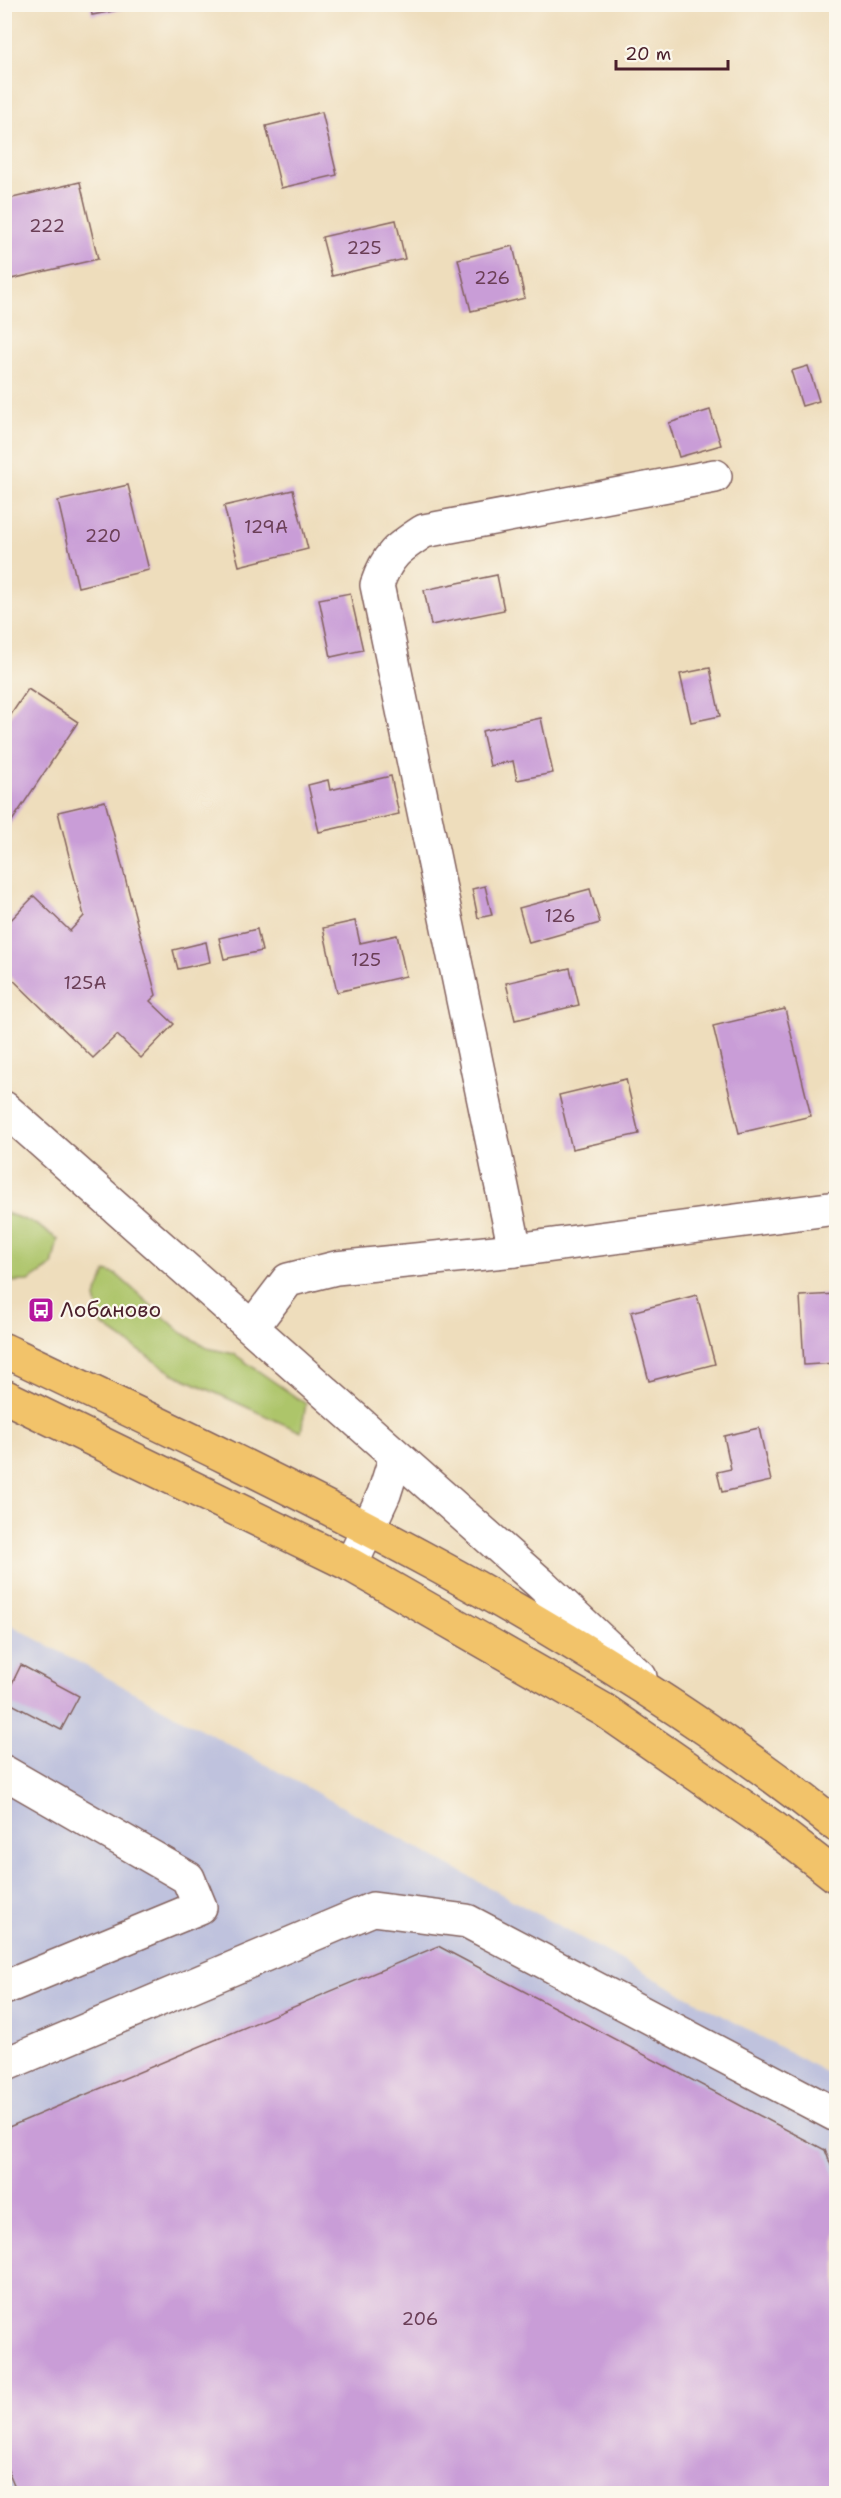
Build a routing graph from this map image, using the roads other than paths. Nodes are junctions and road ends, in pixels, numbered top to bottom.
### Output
1 (715, 476) dead end
2 (4, 1108) edge
3 (837, 1208) edge
4 (515, 1250) junction
5 (253, 1326) junction
6 (4, 1350) edge
7 (8, 1405) edge
8 (396, 1456) junction
9 (369, 1530) junction
10 (351, 1565) junction
11 (674, 1709) junction
12 (4, 1772) edge
13 (837, 1825) edge
14 (837, 1876) edge
15 (4, 1988) edge
16 (4, 2065) edge
17 (837, 2115) edge

1 - 4 street
2 - 5 street
3 - 4 street
4 - 5 street
5 - 8 street
6 - 9 main road
7 - 10 main road
8 - 9 street
8 - 11 street
9 - 10 street
9 - 11 main road
10 - 14 main road
11 - 13 main road
12 - 15 street
16 - 17 street

